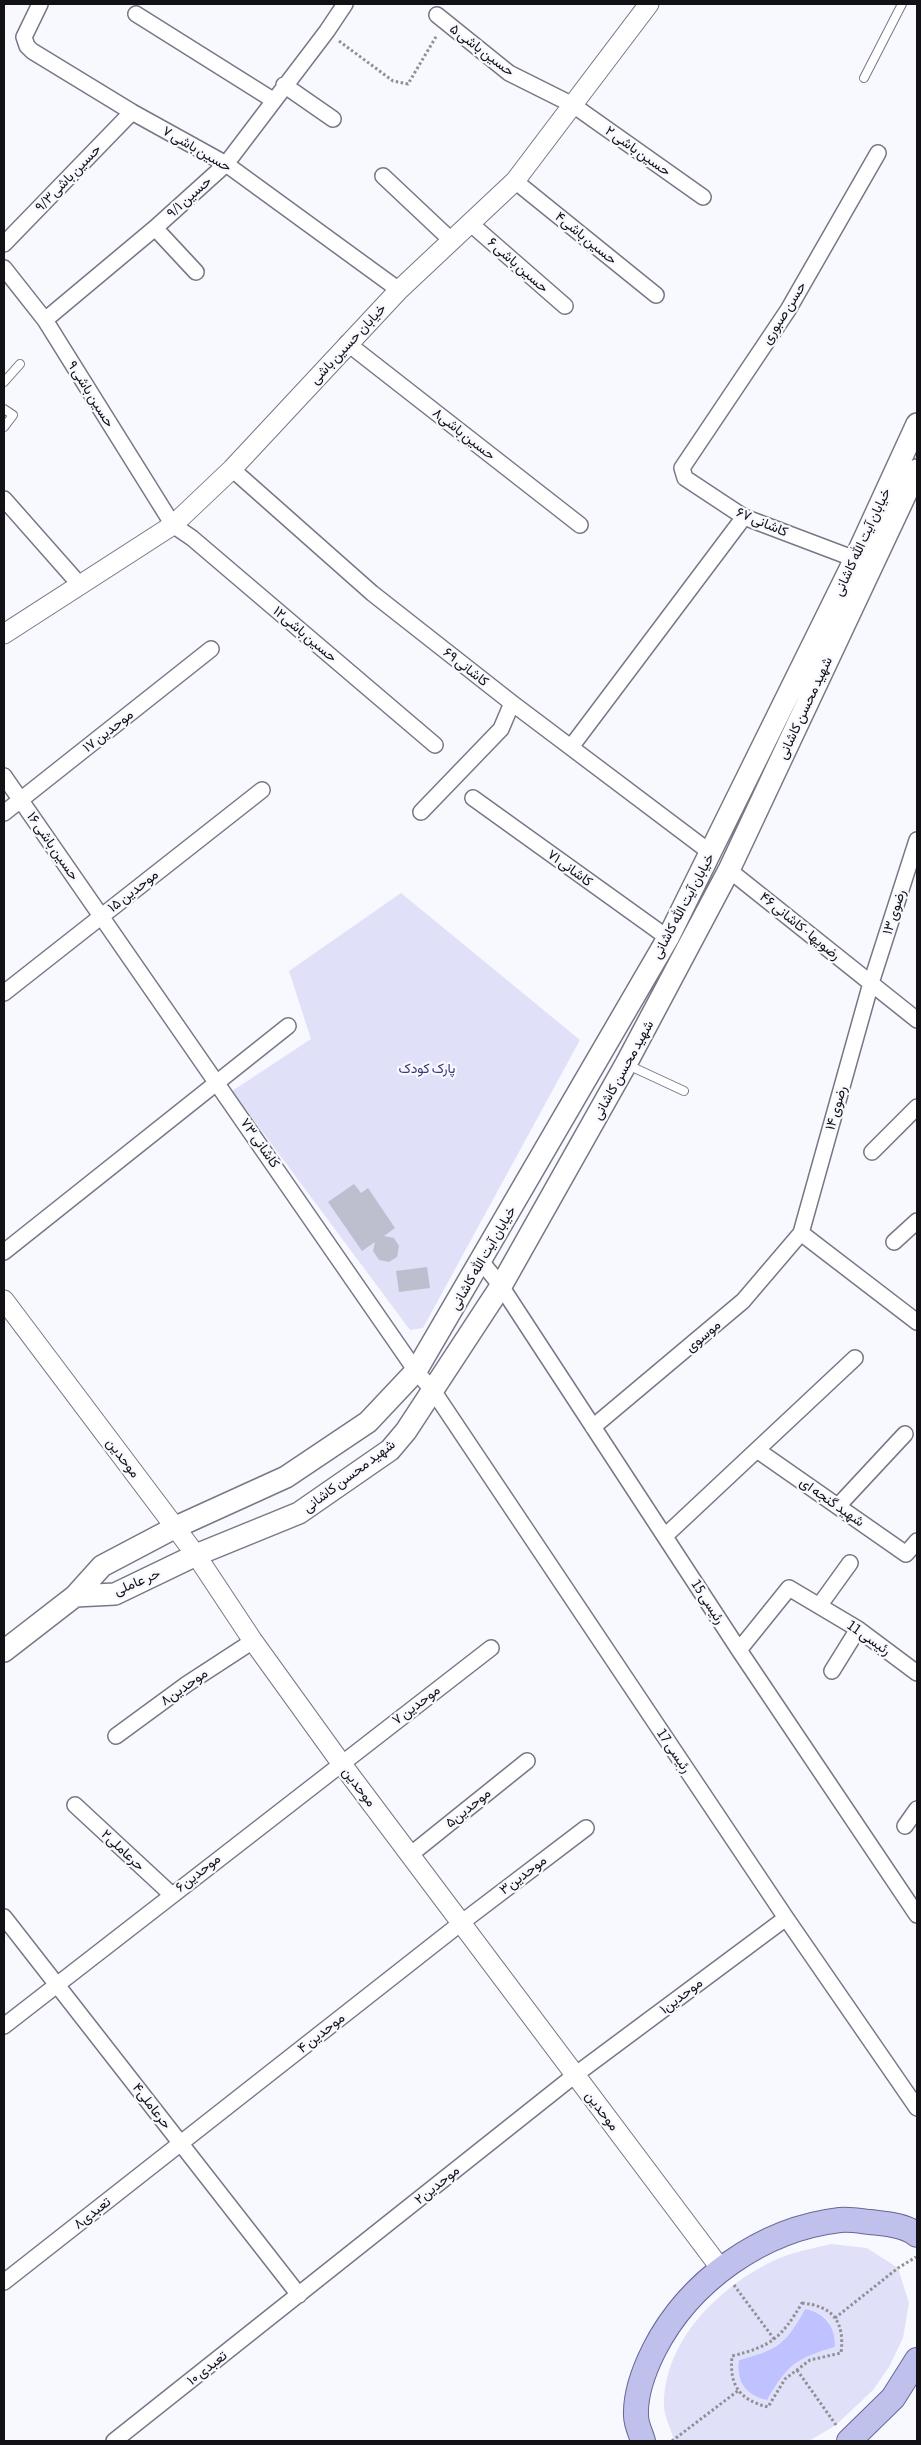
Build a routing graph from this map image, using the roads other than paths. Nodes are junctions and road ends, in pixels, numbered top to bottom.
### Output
1 (40, 4) edge
2 (345, 4) edge
3 (648, 4) edge
4 (902, 4) edge
5 (136, 14) dead end
6 (441, 18) road end
7 (864, 78) dead end
8 (284, 85) junction
9 (273, 100) junction
10 (573, 105) junction
11 (132, 112) junction
12 (334, 119) dead end
13 (878, 153) dead end
14 (226, 164) junction
15 (383, 176) dead end
16 (515, 182) junction
17 (703, 197) dead end
18 (471, 224) junction
19 (155, 228) junction
20 (452, 241) junction
21 (4, 244) edge
22 (4, 268) edge
23 (196, 272) dead end
24 (399, 290) junction
25 (656, 295) dead end
26 (565, 306) dead end
27 (45, 320) junction
28 (348, 343) junction
29 (20, 364) dead end
30 (4, 382) edge
31 (4, 409) edge
32 (917, 424) edge
33 (4, 427) edge
34 (682, 468) joint
35 (232, 469) junction
36 (917, 470) edge
37 (4, 499) edge
38 (744, 517) junction
39 (173, 525) junction
40 (580, 525) dead end
41 (855, 559) junction
42 (80, 585) junction
43 (4, 634) edge
44 (211, 649) dead end
45 (512, 703) junction
46 (435, 745) dead end
47 (571, 747) junction
48 (4, 776) edge
49 (262, 790) dead end
50 (473, 798) dead end
51 (20, 800) junction
52 (421, 812) dead end
53 (4, 813) edge
54 (917, 840) edge
55 (711, 853) junction
56 (730, 870) junction
57 (102, 916) junction
58 (668, 938) junction
59 (871, 983) junction
60 (4, 993) edge
61 (917, 1020) edge
62 (288, 1026) dead end
63 (626, 1064) junction
64 (218, 1082) junction
65 (684, 1091) dead end
66 (917, 1107) edge
67 (872, 1152) dead end
68 (917, 1221) edge
69 (801, 1233) junction
70 (894, 1242) dead end
71 (4, 1252) edge
72 (480, 1260) junction
73 (501, 1286) junction
74 (4, 1300) edge
75 (917, 1322) edge
76 (855, 1358) dead end
77 (416, 1370) junction
78 (434, 1392) junction
79 (593, 1427) junction
80 (905, 1434) dead end
81 (757, 1450) junction
82 (838, 1506) junction
83 (176, 1527) junction
84 (665, 1536) junction
85 (917, 1541) edge
86 (196, 1555) junction
87 (850, 1563) dead end
88 (75, 1596) junction
89 (819, 1606) junction
90 (858, 1630) junction
91 (253, 1641) junction
92 (491, 1648) dead end
93 (740, 1650) junction
94 (4, 1651) edge
95 (832, 1671) dead end
96 (917, 1673) edge
97 (116, 1736) dead end
98 (527, 1761) dead end
99 (340, 1763) junction
100 (75, 1805) dead end
101 (917, 1809) edge
102 (906, 1826) dead end
103 (586, 1828) dead end
104 (410, 1855) junction
105 (171, 1894) junction
106 (917, 1915) edge
107 (4, 1917) edge
108 (786, 1918) junction
109 (461, 1923) junction
110 (56, 1984) junction
111 (4, 2026) edge
112 (575, 2075) junction
113 (917, 2108) edge
114 (181, 2144) junction
115 (916, 2230) edge
116 (721, 2269) junction
117 (4, 2282) edge
118 (299, 2295) junction
119 (917, 2360) edge
120 (635, 2417) junction
121 (845, 2437) edge
122 (114, 2441) edge
123 (627, 2441) edge
124 (643, 2441) edge

1 - 11 street, حسین باشی ۷
2 - 8 street, حسین ۹/۱
3 - 10 street, خیابان حسین باشی
4 - 7 lane
5 - 9 street
6 - 10 street, حسین باشی ۵
8 - 9 street, حسین ۹/۱
8 - 12 street
9 - 14 street, حسین ۹/۱
10 - 16 street, خیابان حسین باشی
10 - 17 street, حسین باشی ۲
11 - 14 street, حسین باشی ۷
11 - 21 street, حسین باشی۹/۳
13 - 34 street, حسن صبوری
14 - 19 street, حسین ۹/۱
14 - 24 street, حسین باشی ۷
15 - 20 street
16 - 18 street, خیابان حسین باشی
16 - 25 street, حسین باشی۴
18 - 20 street, خیابان حسین باشی
18 - 26 street, حسین باشی ۶
19 - 23 street
19 - 27 street, حسین ۹/۱
20 - 24 street, خیابان حسین باشی
22 - 27 street, حسین باشی ۹
24 - 28 street, خیابان حسین باشی
27 - 39 street, حسین باشی ۹
28 - 35 street, خیابان حسین باشی
28 - 40 street, حسین باشی۸
29 - 30 lane
31 - 33 lane
32 - 41 main road, خیابان آیت الله کاشانی
34 - 38 street, کاشانی ۶۷
35 - 39 street, خیابان حسین باشی
35 - 45 street, کاشانی ۶۹
36 - 56 main road, شهید محسن کاشانی
37 - 42 street
38 - 41 street, کاشانی ۶۷
38 - 47 street
39 - 42 street, خیابان حسین باشی
39 - 46 street, حسین باشی۱۲
41 - 55 main road, خیابان آیت الله کاشانی
42 - 43 street, خیابان حسین باشی
44 - 51 street, موحدین ۱۷
45 - 47 street, کاشانی ۶۹
45 - 52 street
47 - 55 street, کاشانی ۶۹
48 - 51 street, حسین باشی ۱۶
49 - 57 street, موحدین ۱۵
50 - 58 street, کاشانی ۷۱
51 - 53 street, موحدین ۱۷
51 - 57 street, حسین باشی ۱۶
54 - 59 street, رضوی ۱۳
55 - 56 main road
55 - 58 main road, خیابان آیت الله کاشانی
56 - 59 street, رضویها - کاشانی ۴۶
56 - 63 main road, شهید محسن کاشانی
57 - 60 street, موحدین ۱۵
57 - 64 street, کاشانی ۷۳
58 - 72 main road, خیابان آیت الله کاشانی
59 - 61 street, رضویها - کاشانی ۴۶
59 - 69 street, رضوی ۱۴
62 - 64 street
63 - 65 lane
63 - 73 main road, شهید محسن کاشانی
64 - 71 street
64 - 77 street, کاشانی ۷۳
66 - 67 street
68 - 70 street
69 - 75 street
69 - 79 street, موسوی
72 - 73 street, رئیسی 15
72 - 77 main road, خیابان آیت الله کاشانی
73 - 78 main road, شهید محسن کاشانی
73 - 79 street, رئیسی 15
74 - 83 street, موحدین
76 - 81 street
77 - 78 street, کاشانی ۷۳
77 - 83 main road
78 - 86 main road, شهید محسن کاشانی
78 - 108 street, رئیسی 17
79 - 84 street, رئیسی 15
80 - 82 street
81 - 82 street, شهید گنجه ای
81 - 84 street
82 - 85 street, شهید گنجه ای
83 - 86 street, موحدین
83 - 88 main road, حر عاملی
84 - 93 street, رئیسی 15
86 - 88 main road, حر عاملی
86 - 91 street, موحدین
87 - 89 street
88 - 94 main road, حر عاملی
89 - 90 street, رئیسی 11
89 - 93 street, رئیسی 11
90 - 95 street
90 - 96 street, رئیسی 11
91 - 97 street, موحدین۸
91 - 99 street, موحدین
92 - 99 street, موحدین ۷
93 - 106 street, رئیسی 15
98 - 104 street, موحدین۵
99 - 104 street, موحدین
99 - 105 street, موحدین۶
100 - 105 street, حرعاملی۲
101 - 102 street
103 - 109 street, موحدین۳
104 - 109 street, موحدین
105 - 110 street, موحدین۶
107 - 110 street, حرعاملی۴
108 - 112 street, موحدین۱
108 - 113 street, رئیسی 17
109 - 112 street, موحدین
109 - 114 street, موحدین ۴
110 - 111 street, موحدین۶
110 - 114 street, حرعاملی۴
112 - 116 street, موحدین
112 - 118 street, موحدین۲
114 - 117 street, تعبدی۸
114 - 118 street, حرعاملی۴
115 - 116 main road
116 - 120 main road
118 - 122 street, تعبدی ۱۰
119 - 121 main road
120 - 123 main road
120 - 124 main road

